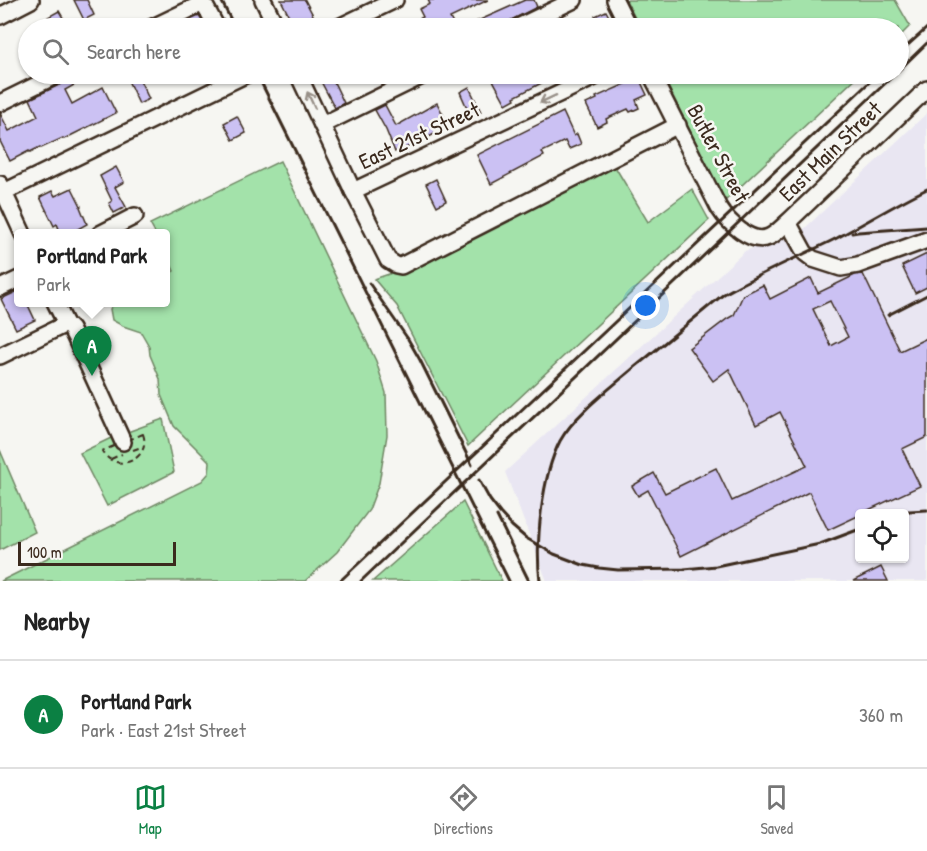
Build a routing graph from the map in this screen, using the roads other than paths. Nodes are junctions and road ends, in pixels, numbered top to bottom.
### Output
1 (31, 0) edge
2 (263, 0) edge
3 (395, 0) edge
4 (574, 0) edge
5 (615, 0) edge
6 (202, 1) edge
7 (0, 16) edge
8 (170, 18) edge
9 (211, 18) edge
10 (272, 18) edge
11 (358, 18) edge
12 (537, 18) edge
13 (624, 18) edge
14 (39, 84) edge
15 (222, 84) edge
16 (303, 84) edge
17 (406, 84) edge
18 (580, 84) edge
19 (656, 84) edge
20 (927, 89) edge
21 (0, 103) edge
22 (322, 125) junction
23 (678, 125) junction
24 (1, 190) edge
25 (353, 191) junction
26 (135, 216) dead end
27 (788, 222) junction
28 (20, 229) edge
29 (110, 229) edge
30 (760, 239) joint
31 (927, 240) edge
32 (14, 281) edge
33 (0, 288) edge
34 (57, 307) edge
35 (66, 324) junction
36 (0, 356) edge
37 (123, 442) dead end

1 - 7 street
2 - 10 street
3 - 11 street
4 - 12 street
5 - 13 street
6 - 8 street
6 - 9 street
14 - 21 street
15 - 24 street
22 -> 16 street
17 - 22 street
18 -> 25 street, East 21st Street
19 - 23 street, Butler Street
20 - 27 street, East Main Street
22 - 25 street
23 - 25 street
23 - 30 street, Butler Street
24 - 28 street
26 - 29 street
27 - 30 street, East Main Street
27 - 31 street
32 - 33 street
34 - 35 street
35 - 36 street
35 - 37 street

